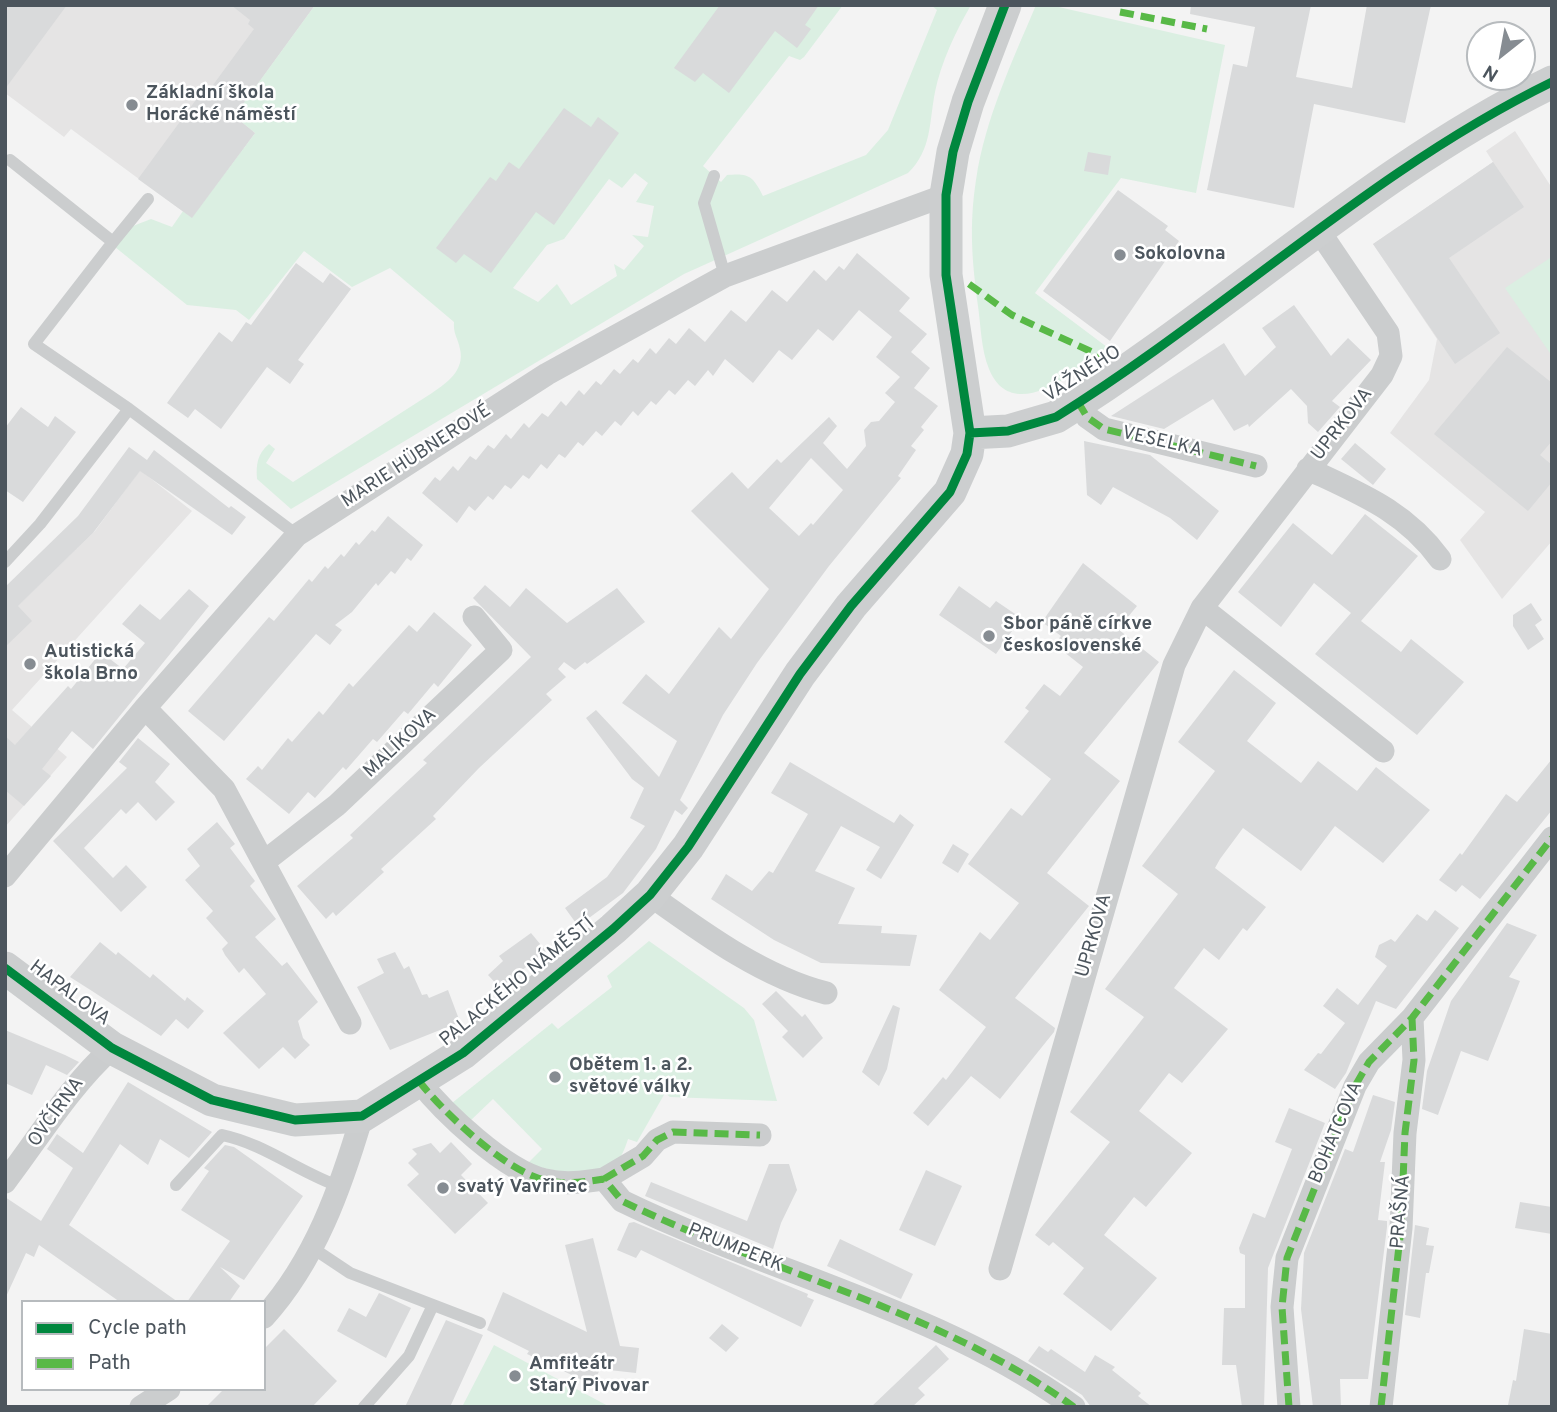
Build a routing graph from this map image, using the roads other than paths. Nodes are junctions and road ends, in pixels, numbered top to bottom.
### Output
1 (1005, 5) edge
2 (1552, 82) edge
3 (10, 160) dead end
4 (714, 176) dead end
5 (946, 195) junction
6 (148, 198) dead end
7 (1319, 231) junction
8 (113, 242) junction
9 (725, 276) junction
10 (1078, 402) junction
11 (129, 409) junction
12 (970, 433) junction
13 (1256, 466) dead end
14 (1308, 469) junction
15 (297, 535) junction
16 (1440, 559) dead end
17 (5, 562) edge
18 (1202, 608) junction
19 (474, 617) dead end
20 (145, 708) junction
21 (1383, 751) dead end
22 (1552, 838) edge
23 (265, 861) junction
24 (5, 876) edge
25 (650, 895) junction
26 (5, 968) edge
27 (826, 993) dead end
28 (1412, 1018) junction
29 (350, 1023) dead end
30 (112, 1048) junction
31 (419, 1081) junction
32 (362, 1116) junction
33 (760, 1135) dead end
34 (604, 1179) junction
35 (5, 1181) edge
36 (176, 1185) dead end
37 (341, 1186) junction
38 (311, 1247) junction
39 (1000, 1269) dead end
40 (433, 1305) junction
41 (266, 1315) edge
42 (480, 1323) dead end
43 (364, 1407) edge
44 (1074, 1407) edge
45 (1289, 1407) edge
46 (1381, 1407) edge

1 - 5 street
2 - 7 street, VÁŽNÉHO
3 - 8 lane
4 - 9 lane
5 - 9 street, MARIE HÜBNEROVÉ
5 - 12 street
6 - 8 lane
7 - 10 street, VÁŽNÉHO
7 - 14 street, UPRKOVA
8 - 11 lane
9 - 15 street, MARIE HÜBNEROVÉ
10 - 12 street, VÁŽNÉHO
10 - 13 street, VESELKA
11 - 15 lane
11 - 17 lane
12 - 25 street, PALACKÉHO NÁMĚSTÍ
14 - 16 street
14 - 18 street, UPRKOVA
15 - 20 street, MARIE HÜBNEROVÉ
18 - 21 street
18 - 39 street, UPRKOVA
19 - 23 street, MALÍKOVA
20 - 23 street
20 - 24 street, MARIE HÜBNEROVÉ
22 - 28 street, BOHATCOVA
23 - 29 street
25 - 27 street
25 - 31 street, PALACKÉHO NÁMĚSTÍ
26 - 30 street, HAPALOVA
28 - 45 street, BOHATCOVA
28 - 46 street, PRAŠNÁ
30 - 32 street, PALACKÉHO NÁMĚSTÍ
30 - 35 street, OVČÍRNA
31 - 32 street, PALACKÉHO NÁMĚSTÍ
31 - 34 street
32 - 37 street
33 - 34 street
34 - 44 street, PRUMPERK
36 - 37 lane
37 - 38 street
38 - 40 lane
38 - 41 street
40 - 42 lane
40 - 43 lane

